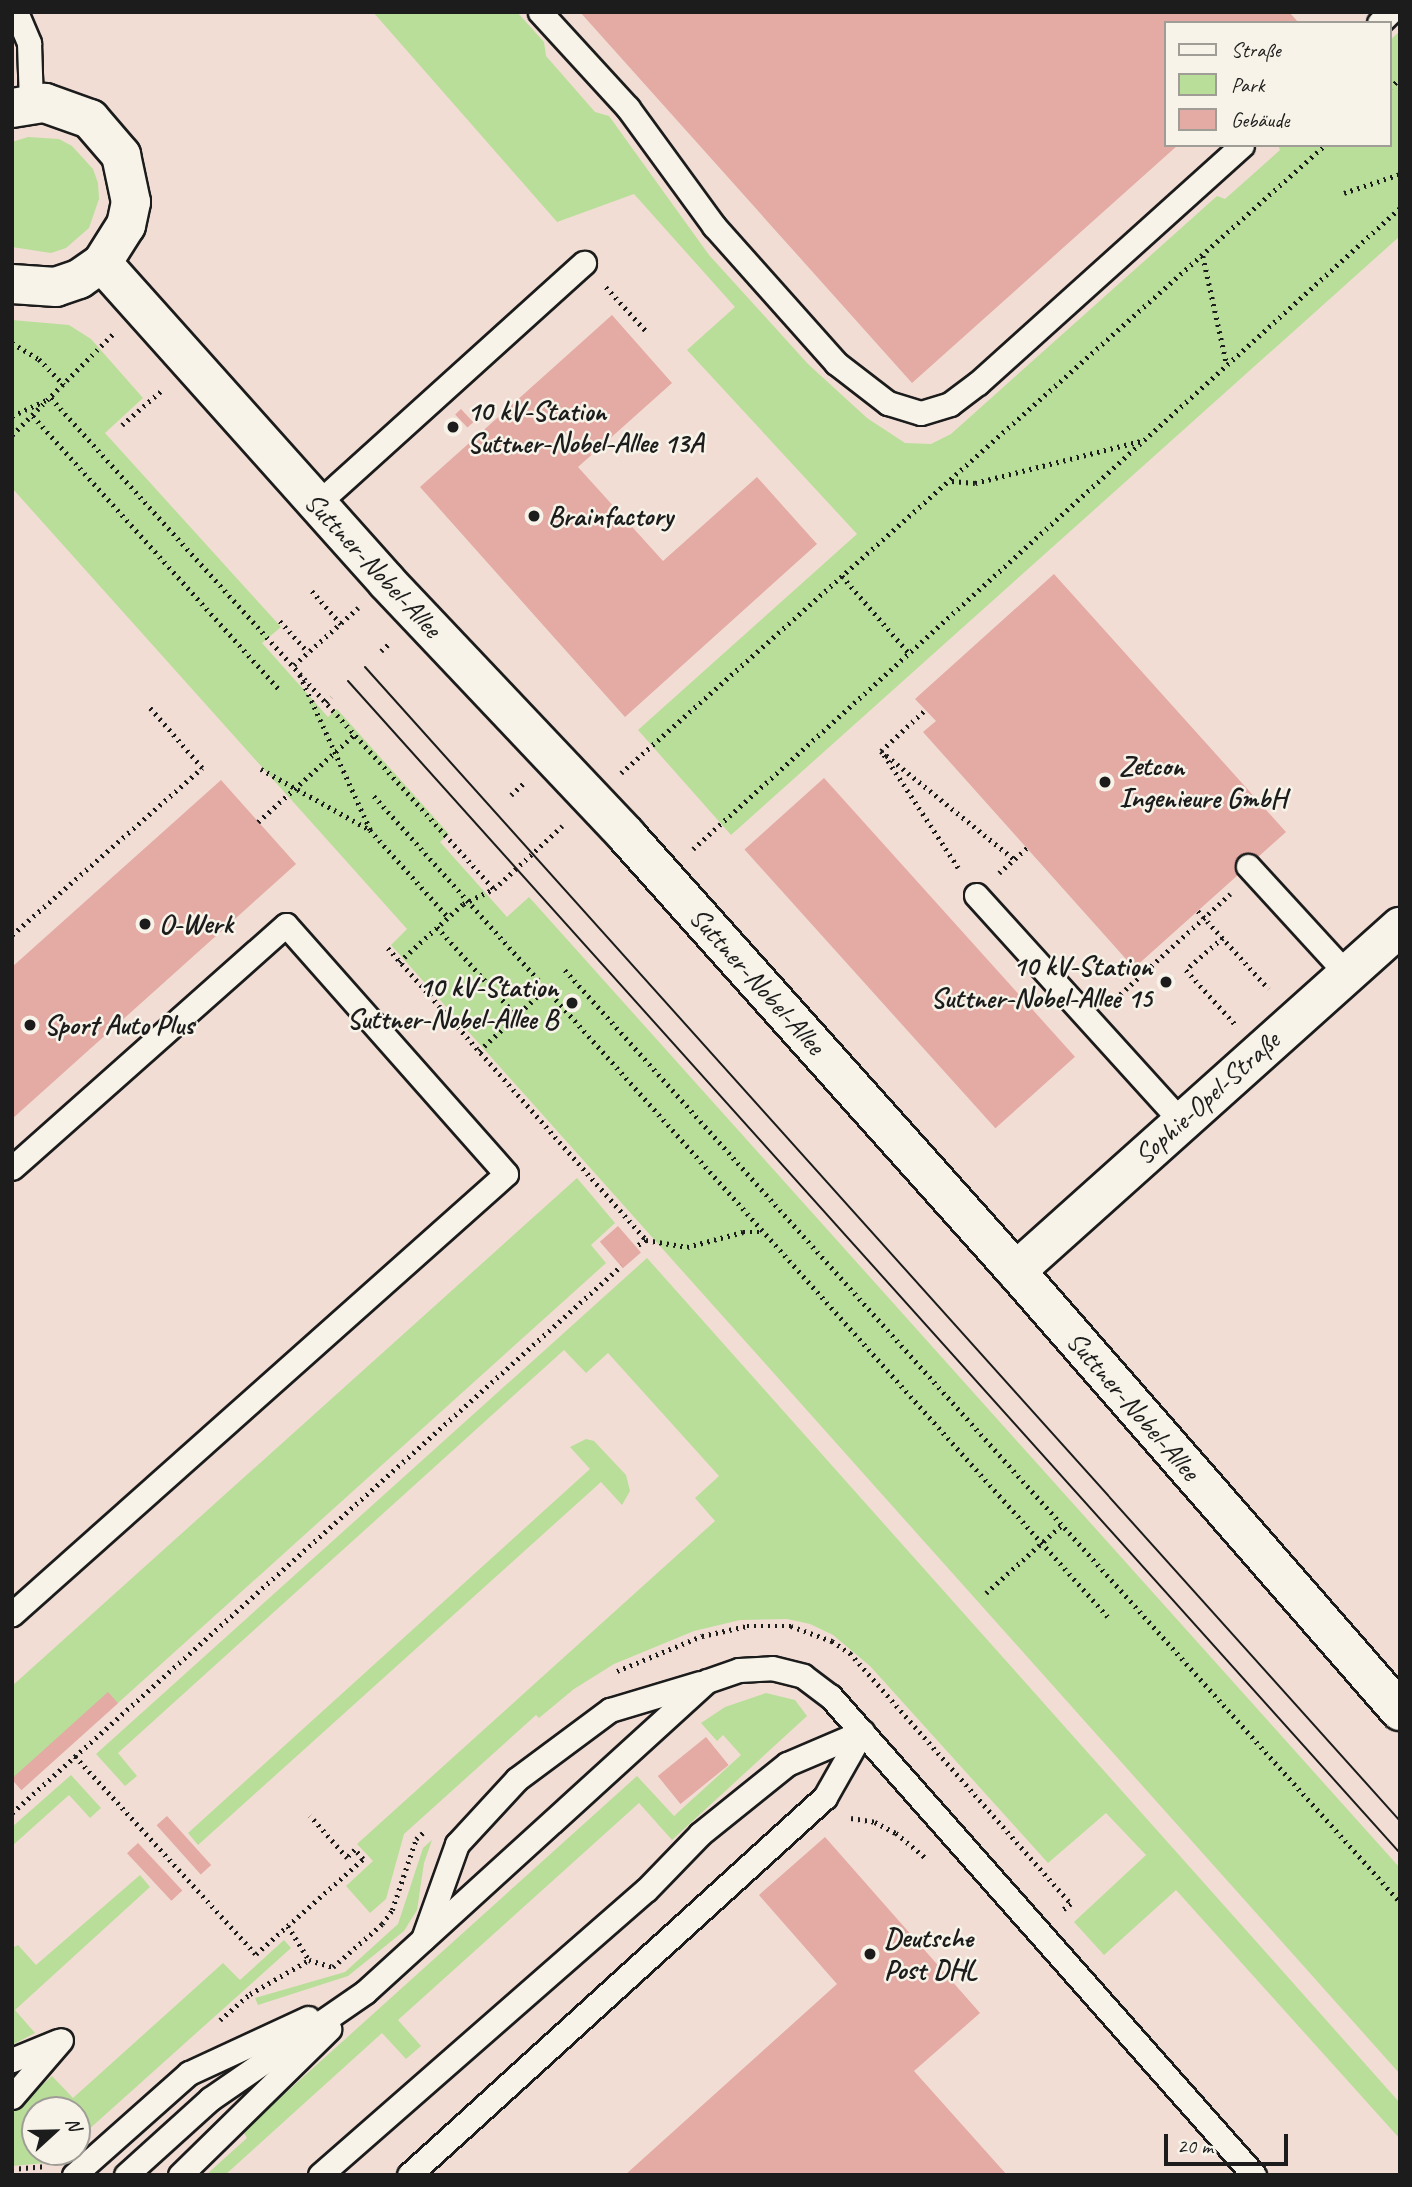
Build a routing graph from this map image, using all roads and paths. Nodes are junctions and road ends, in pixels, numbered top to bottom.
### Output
1 (16, 12) edge
2 (540, 12) edge
3 (22, 105) edge
4 (1240, 147) edge
5 (1323, 147) edge
6 (1400, 174) edge
7 (1344, 192) dead end
8 (1400, 208) edge
9 (1202, 255) junction
10 (102, 263) junction
11 (584, 263) joint
12 (12, 284) edge
13 (139, 307) junction
14 (646, 331) dead end
15 (12, 343) edge
16 (191, 364) junction
17 (1227, 365) junction
18 (64, 385) junction
19 (51, 398) junction
20 (12, 416) edge
21 (33, 416) junction
22 (122, 425) dead end
23 (12, 435) edge
24 (1144, 440) junction
25 (951, 481) junction
26 (317, 504) junction
27 (842, 576) junction
28 (387, 582) junction
29 (312, 591) dead end
30 (280, 621) dead end
31 (341, 624) junction
32 (308, 652) junction
33 (909, 653) junction
34 (294, 665) junction
35 (281, 691) dead end
36 (331, 696) dead end
37 (326, 702) junction
38 (149, 707) dead end
39 (925, 710) dead end
40 (355, 734) junction
41 (336, 750) junction
42 (881, 751) junction
43 (261, 769) dead end
44 (295, 789) junction
45 (374, 796) dead end
46 (592, 799) junction
47 (258, 822) dead end
48 (370, 830) junction
49 (460, 841) dead end
50 (455, 846) junction
51 (1027, 848) dead end
52 (1014, 859) junction
53 (1004, 869) dead end
54 (1251, 869) joint
55 (663, 876) junction
56 (494, 889) junction
57 (976, 895) joint
58 (468, 902) junction
59 (1198, 911) dead end
60 (448, 917) junction
61 (1204, 918) junction
62 (1400, 926) edge
63 (437, 927) junction
64 (12, 935) edge
65 (1223, 938) junction
66 (388, 948) dead end
67 (399, 962) junction
68 (565, 970) dead end
69 (1347, 974) junction
70 (545, 989) junction
71 (516, 1015) junction
72 (1295, 1018) junction
73 (1091, 1020) junction
74 (479, 1051) junction
75 (1259, 1051) junction
76 (1181, 1121) junction
77 (12, 1168) edge
78 (764, 1232) junction
79 (646, 1240) junction
80 (636, 1247) dead end
81 (621, 1266) dead end
82 (1016, 1271) junction
83 (1063, 1524) junction
84 (1042, 1542) junction
85 (986, 1593) dead end
86 (12, 1614) edge
87 (1108, 1617) dead end
88 (610, 1676) dead end
89 (707, 1681) junction
90 (1400, 1711) edge
91 (862, 1732) junction
92 (75, 1756) junction
93 (12, 1813) edge
94 (310, 1816) dead end
95 (436, 1821) dead end
96 (840, 1822) dead end
97 (930, 1861) dead end
98 (1400, 1902) edge
99 (288, 1926) junction
100 (1039, 1932) junction
101 (423, 1942) junction
102 (309, 1960) dead end
103 (333, 1967) dead end
104 (365, 1992) junction
105 (12, 2060) edge
106 (12, 2097) edge
107 (74, 2175) edge
108 (126, 2175) edge
109 (180, 2175) edge
110 (320, 2175) edge
111 (409, 2175) edge
112 (1254, 2175) edge

1 - 3 lane
2 - 4 lane
3 - 10 street
5 - 9 path
6 - 7 path
8 - 17 path
9 - 17 path
9 - 25 path
10 - 12 street
10 - 13 street, Suttner-Nobel-Allee
11 - 14 path
11 - 26 lane
13 - 16 street, Suttner-Nobel-Allee
13 - 18 path
15 - 18 path
16 - 22 path
16 - 26 street, Suttner-Nobel-Allee
17 - 24 path
18 - 19 path
19 - 20 path
19 - 21 path
19 - 34 path
21 - 23 path
21 - 35 path
24 - 25 path
24 - 33 path
25 - 27 path
26 - 28 street, Suttner-Nobel-Allee
27 - 33 path
27 - 46 path
28 - 31 path
28 - 46 street, Suttner-Nobel-Allee
29 - 31 path
30 - 32 path
31 - 32 path
32 - 34 path
33 - 55 path
34 - 37 path
34 - 41 path
36 - 37 path
37 - 40 path
38 - 64 path
39 - 42 path
40 - 41 path
40 - 50 path
41 - 44 path
41 - 48 path
42 - 52 path
42 - 57 path
43 - 44 path
44 - 47 path
44 - 48 path
45 - 58 path
46 - 55 street, Suttner-Nobel-Allee
46 - 56 path
48 - 60 path
49 - 50 path
50 - 56 path
51 - 52 path
52 - 53 path
54 - 61 path
54 - 69 lane
55 - 82 street, Suttner-Nobel-Allee
56 - 58 path
57 - 73 lane
58 - 60 path
58 - 70 path
59 - 61 path
60 - 63 path
61 - 65 path
61 - 73 path
62 - 69 street, Sophie-Opel-Straße
63 - 67 path
63 - 71 path
65 - 72 path
65 - 75 path
66 - 67 path
67 - 74 path
68 - 83 path
69 - 72 street, Sophie-Opel-Straße
70 - 71 path
70 - 78 path
71 - 74 path
72 - 75 street, Sophie-Opel-Straße
73 - 76 lane
74 - 79 path
75 - 76 street, Sophie-Opel-Straße
76 - 82 street, Sophie-Opel-Straße
77 - 86 lane
78 - 79 path
78 - 84 path
79 - 80 path
81 - 92 path
82 - 90 street, Suttner-Nobel-Allee
83 - 84 path
83 - 98 path
84 - 85 path
84 - 87 path
88 - 100 path
89 - 91 lane
89 - 101 lane
89 - 101 lane
91 - 100 lane
91 - 110 lane
91 - 111 lane
92 - 93 path
92 - 99 path
94 - 99 path
95 - 103 path
96 - 97 path
99 - 102 path
100 - 112 lane
101 - 104 lane
104 - 107 lane
104 - 108 lane
104 - 109 lane
105 - 106 lane

